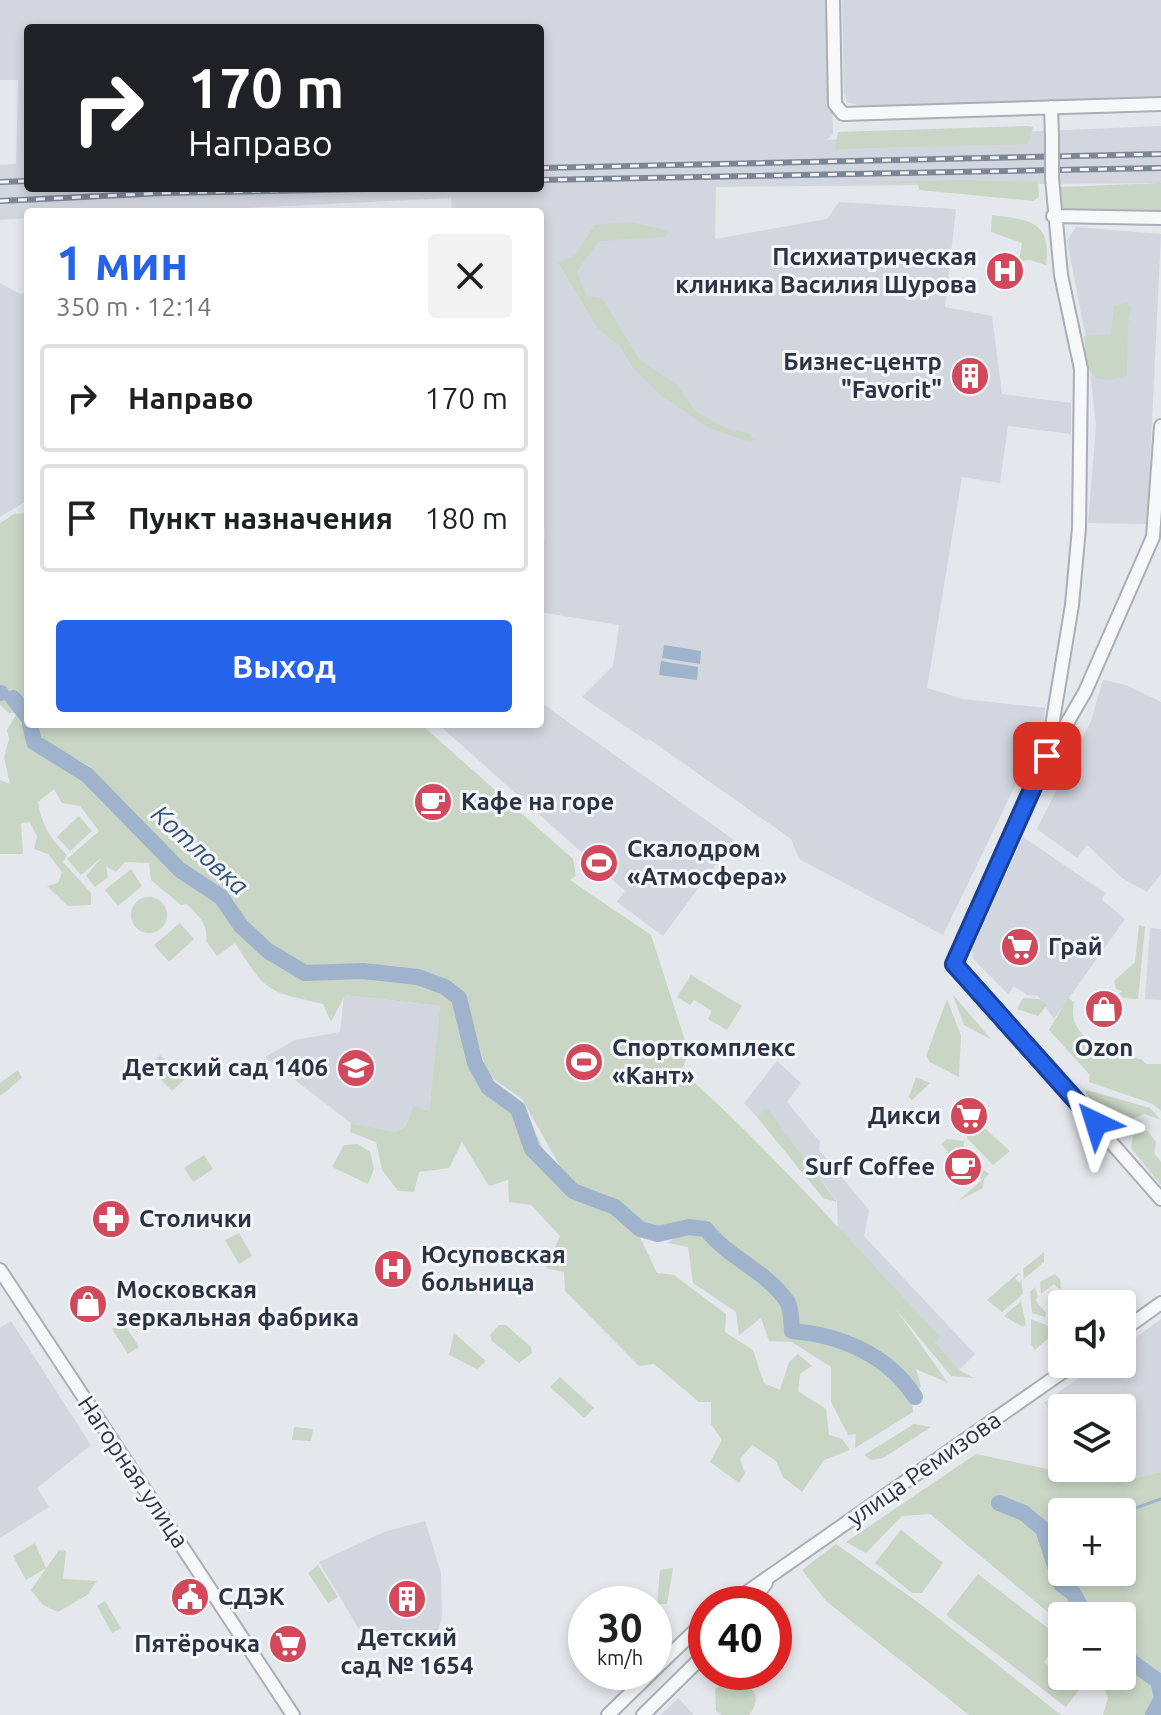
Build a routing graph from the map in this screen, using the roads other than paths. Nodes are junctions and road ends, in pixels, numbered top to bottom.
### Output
1 (833, 0) edge
2 (1161, 104) edge
3 (1051, 107) junction
4 (1053, 216) junction
5 (1161, 218) edge
6 (1161, 426) edge
7 (1061, 674) junction
8 (1085, 692) junction
9 (1047, 756) junction
10 (1161, 1199) edge
11 (0, 1270) edge
12 (1161, 1303) edge
13 (1136, 1321) edge
14 (1054, 1378) edge
15 (773, 1574) junction
16 (756, 1586) edge
17 (764, 1586) edge
18 (688, 1638) edge
19 (672, 1653) edge
20 (688, 1671) edge
21 (634, 1690) edge
22 (293, 1715) edge
23 (608, 1715) edge
24 (643, 1715) edge

1 - 3 street
2 - 3 street
3 - 4 street, bridge
4 - 5 street
4 - 7 street
6 - 8 street
7 - 8 street
7 - 9 street
8 - 9 street
9 - 10 street
11 - 22 street, Нагорная улица
12 - 13 street
14 - 15 street, улица Ремизова
15 - 16 street, улица Ремизова
15 - 17 street, улица Ремизова
18 - 19 street
20 - 24 street
21 - 23 street

